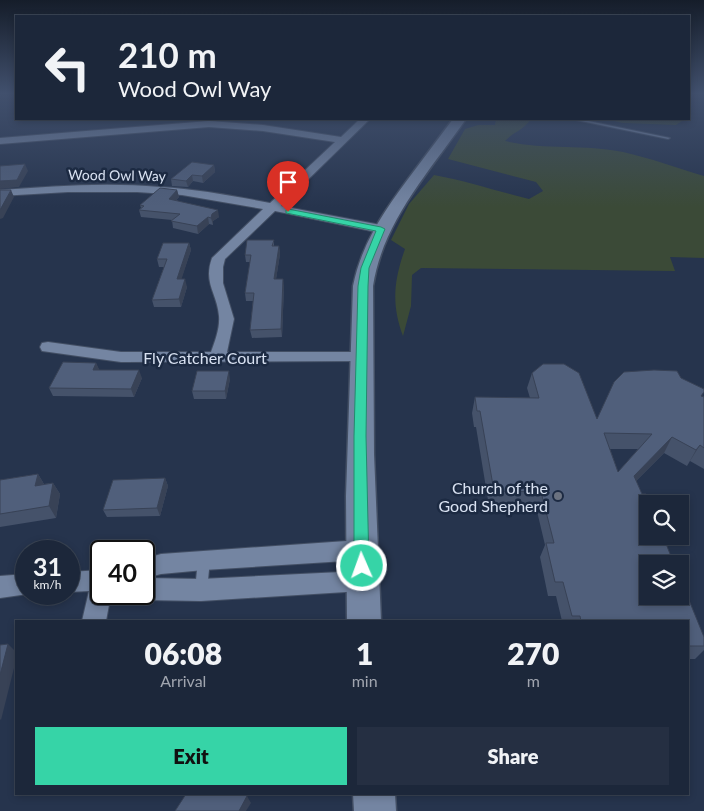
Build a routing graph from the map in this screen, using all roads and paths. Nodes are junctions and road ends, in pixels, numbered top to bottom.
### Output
1 (114, 131) edge
2 (277, 131) edge
3 (352, 131) edge
4 (451, 131) edge
5 (632, 131) edge
6 (668, 138) dead end
7 (342, 140) junction
8 (0, 141) edge
9 (0, 193) edge
10 (270, 208) junction
11 (381, 229) junction
12 (48, 347) dead end
13 (218, 357) junction
14 (362, 357) junction
15 (361, 550) junction
16 (204, 560) junction
17 (155, 566) edge
18 (362, 581) junction
19 (15, 585) edge
20 (0, 587) edge
21 (155, 589) edge
22 (201, 590) junction
23 (97, 605) edge
24 (94, 620) edge
25 (364, 620) edge
26 (374, 795) edge
27 (375, 811) edge

1 - 8 street
2 - 7 street
3 - 7 street
4 - 11 street
5 - 6 lane
7 - 10 street
9 - 10 street, Wood Owl Way
10 - 11 street, Wood Owl Way
10 - 13 street
11 - 14 street
12 - 13 street, Fly Catcher Court
13 - 14 street, Fly Catcher Court
14 - 15 street
15 - 16 street
15 - 18 street
16 - 17 street
16 - 22 lane
18 - 22 street
18 - 25 street
19 - 20 street
21 - 22 street
23 - 24 street
26 - 27 street

